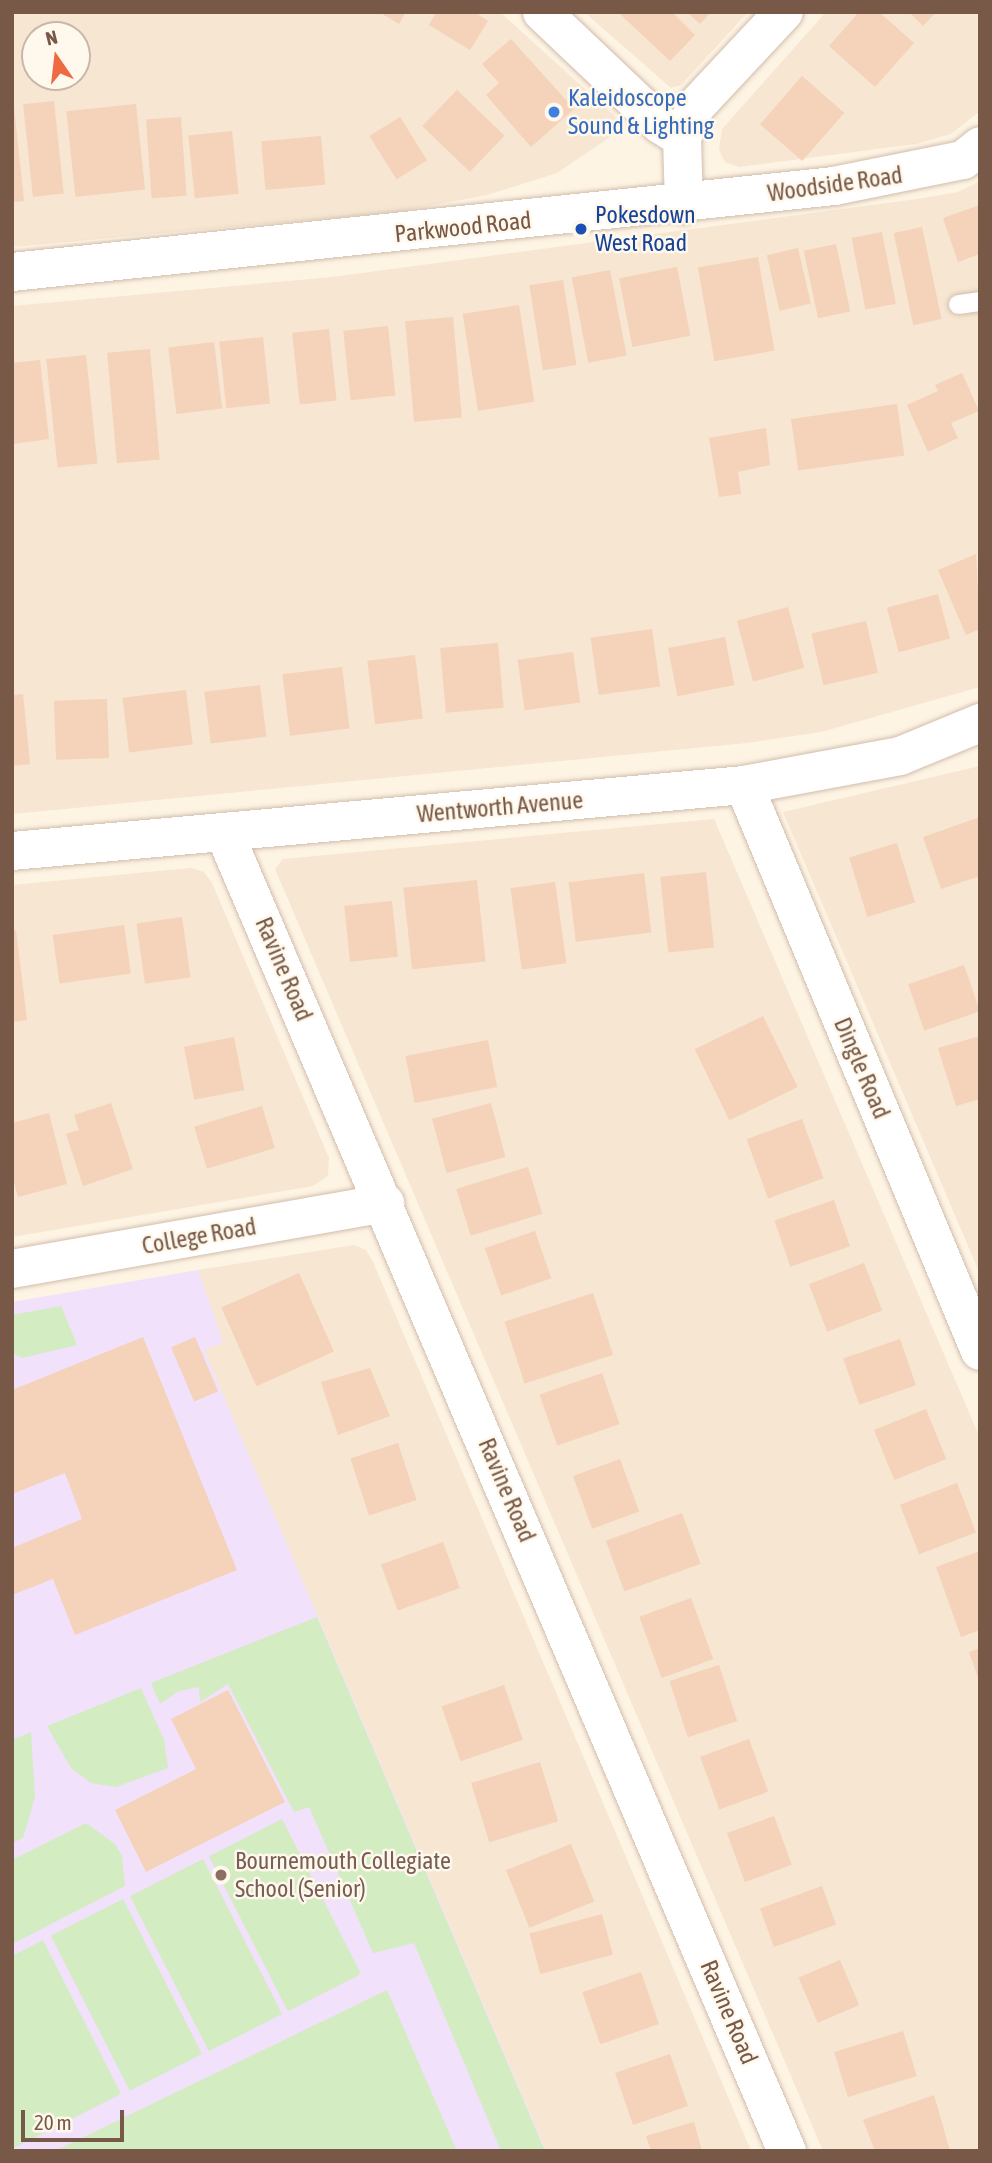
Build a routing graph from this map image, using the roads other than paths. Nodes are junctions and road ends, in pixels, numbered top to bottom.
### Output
1 (542, 12) edge
2 (784, 12) edge
3 (682, 138) junction
4 (980, 146) edge
5 (684, 205) junction
6 (12, 272) edge
7 (980, 301) edge
8 (958, 304) dead end
9 (980, 723) edge
10 (744, 785) junction
11 (224, 832) junction
12 (12, 851) edge
13 (385, 1203) junction
14 (12, 1269) edge
15 (980, 1351) edge
16 (787, 2151) edge

1 - 3 street
2 - 3 street
3 - 5 street
4 - 5 street, Woodside Road
5 - 6 street, Parkwood Road
7 - 8 lane
9 - 10 street, Wentworth Avenue
10 - 11 street, Wentworth Avenue
10 - 15 street, Dingle Road
11 - 12 street, Wentworth Avenue
11 - 13 street, Ravine Road
13 - 14 street, College Road
13 - 16 street, Ravine Road

